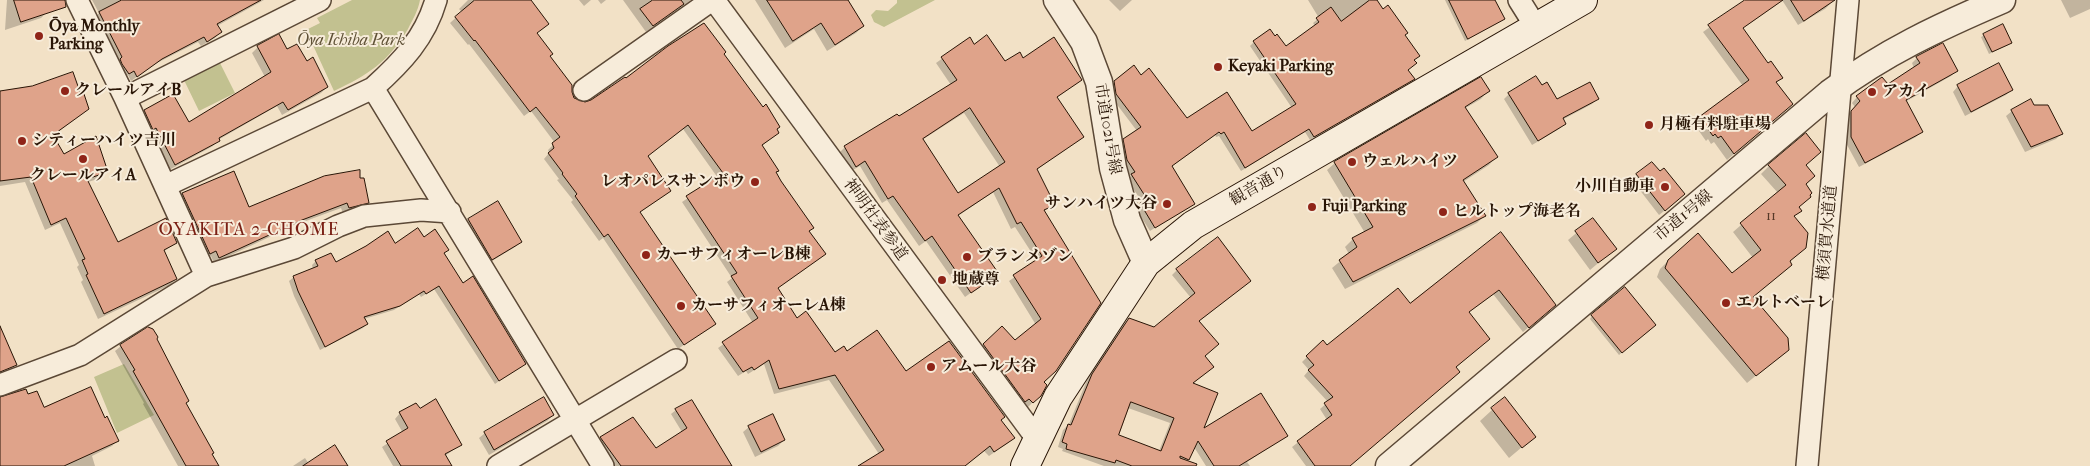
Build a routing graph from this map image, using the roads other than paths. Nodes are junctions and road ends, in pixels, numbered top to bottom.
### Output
1 (320, 0) edge
2 (436, 0) edge
3 (713, 0) edge
4 (1057, 0) edge
5 (1519, 0) edge
6 (1583, 0) edge
7 (1848, 0) edge
8 (2002, 0) edge
9 (80, 1) edge
10 (1536, 27) junction
11 (1840, 86) junction
12 (373, 88) junction
13 (584, 90) dead end
14 (125, 98) junction
15 (164, 186) junction
16 (450, 212) junction
17 (1146, 263) junction
18 (206, 276) junction
19 (676, 360) dead end
20 (0, 385) edge
21 (575, 421) junction
22 (1037, 439) junction
23 (498, 466) edge
24 (603, 466) edge
25 (1024, 466) edge
26 (1389, 466) edge
27 (1807, 466) edge

1 - 14 street
2 - 12 street
3 - 13 street
3 - 22 street, 神明社表参道
4 - 17 street, 市道1021号線
5 - 10 street
6 - 10 main road, 観音通り
7 - 11 street, 横須賀水道道
8 - 11 street, 市道1号線
9 - 14 street
10 - 17 main road, 観音通り
11 - 26 street, 市道1号線
11 - 27 street, 横須賀水道道
12 - 15 street
12 - 16 street
14 - 15 street
15 - 18 street
16 - 18 street
16 - 21 street
17 - 22 main road, 観音通り
18 - 20 street
19 - 21 street
21 - 23 street
21 - 24 street
22 - 25 main road, 観音通り

